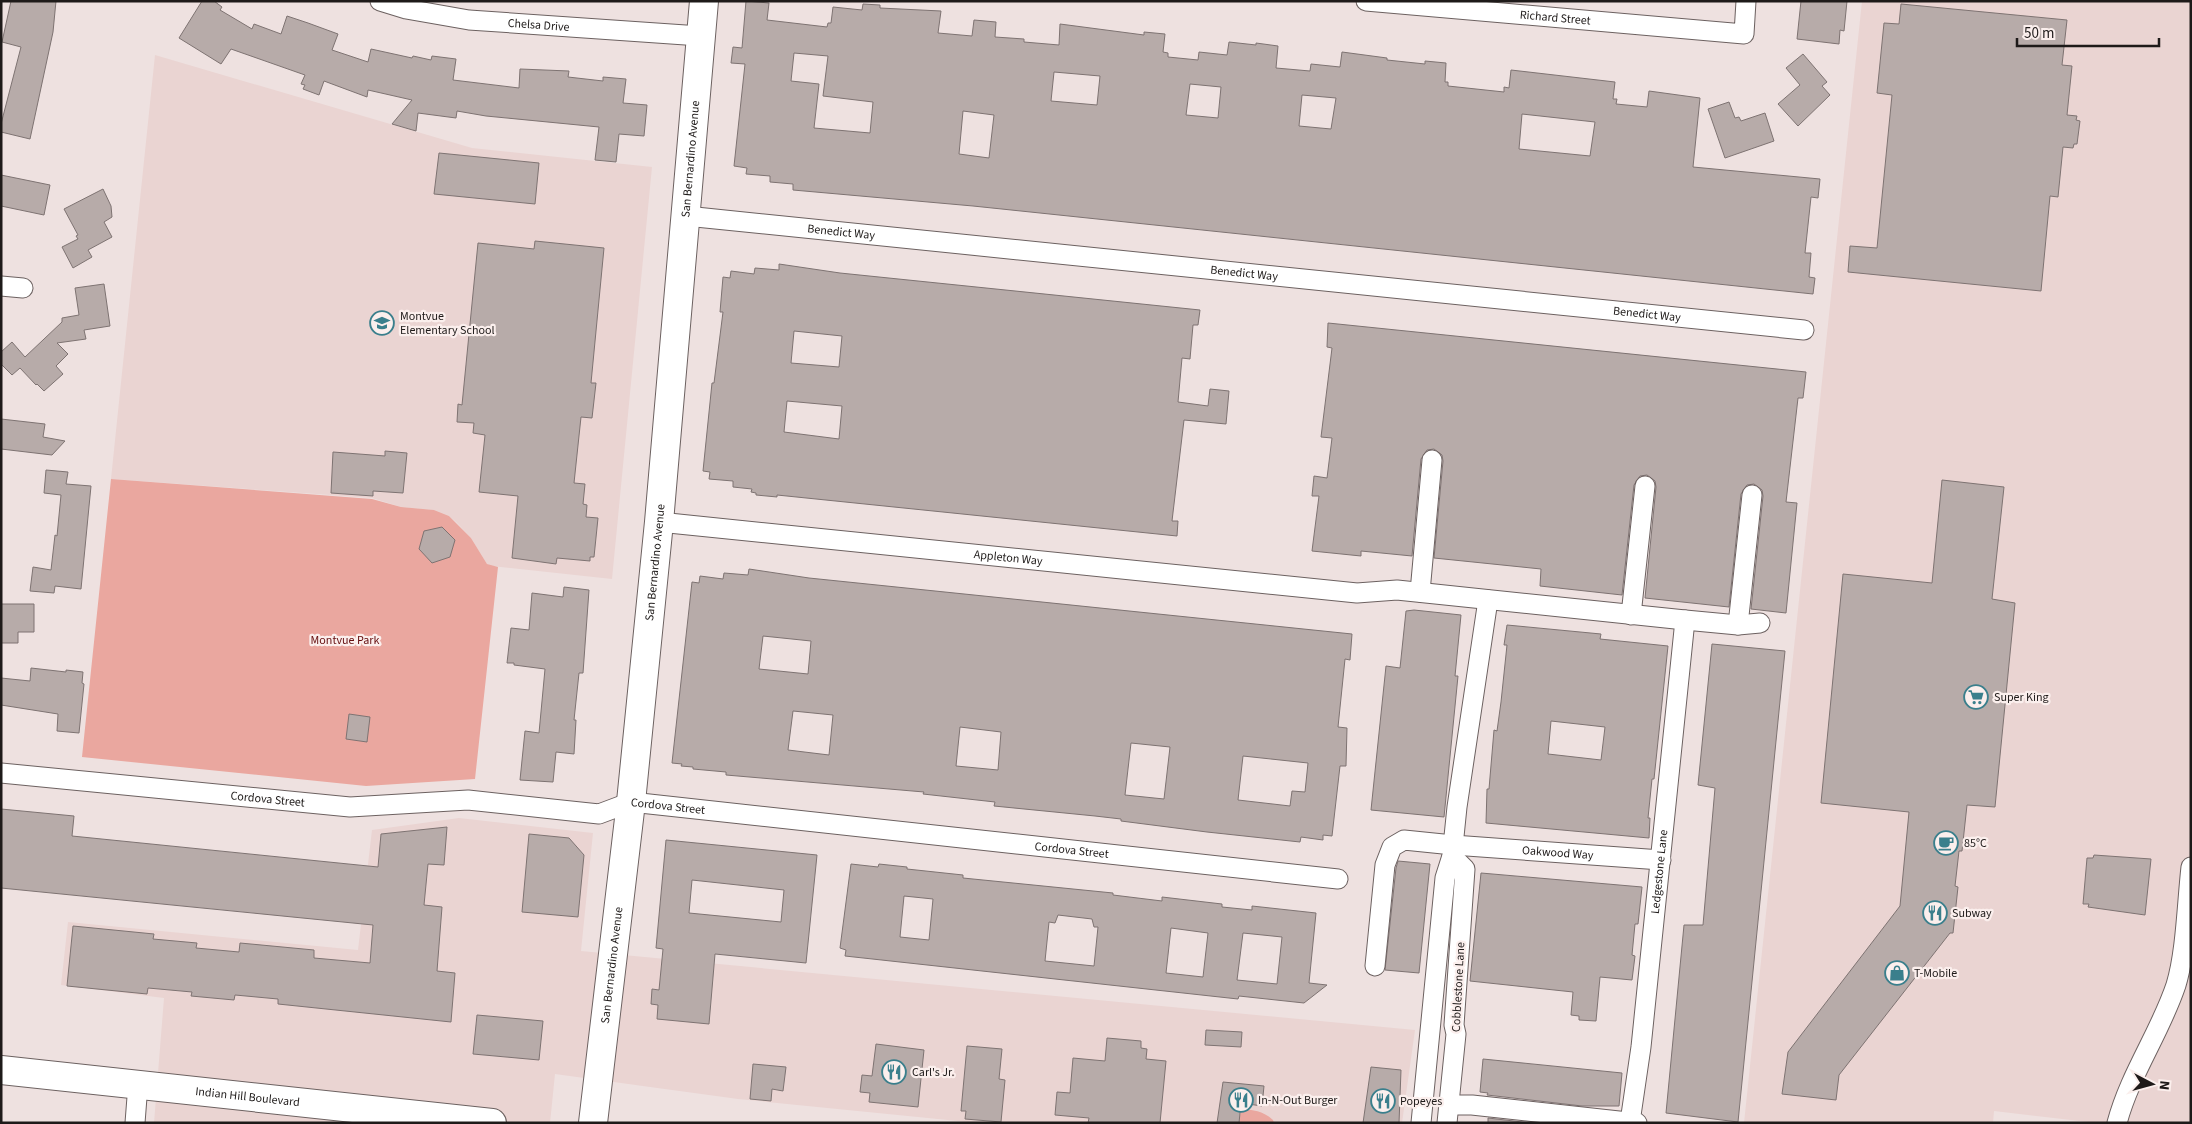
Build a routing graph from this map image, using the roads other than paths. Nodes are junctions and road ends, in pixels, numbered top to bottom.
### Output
1 (380, 1) edge
2 (704, 1) edge
3 (1366, 1) edge
4 (1746, 1) edge
5 (700, 36) junction
6 (686, 216) junction
7 (1, 286) edge
8 (23, 288) dead end
9 (1804, 330) dead end
10 (1432, 460) dead end
11 (1645, 486) dead end
12 (1752, 495) dead end
13 (659, 522) junction
14 (1420, 592) junction
15 (1488, 600) junction
16 (1631, 615) junction
17 (1685, 620) junction
18 (1760, 623) dead end
19 (1738, 625) junction
20 (1, 773) edge
21 (632, 802) junction
22 (1453, 851) junction
23 (1661, 860) junction
24 (2191, 866) edge
25 (1338, 879) dead end
26 (1376, 966) dead end
27 (1, 1070) edge
28 (138, 1084) junction
29 (1448, 1114) edge
30 (1633, 1122) edge
31 (135, 1123) edge
32 (492, 1123) edge
33 (593, 1123) edge
34 (1421, 1123) edge
35 (2117, 1123) edge

1 - 5 street, Chelsa Drive
2 - 5 main road, San Bernardino Avenue
3 - 4 street, Richard Street
5 - 6 main road, San Bernardino Avenue
6 - 9 street, Benedict Way
6 - 13 main road, San Bernardino Avenue
7 - 8 street
10 - 14 street
11 - 16 street
12 - 19 street
13 - 14 street, Appleton Way
13 - 21 main road, San Bernardino Avenue
14 - 15 street, Appleton Way
15 - 16 street, Appleton Way
15 - 22 street, Cobblestone Lane
16 - 17 street, Appleton Way
17 - 19 street, Appleton Way
17 - 23 street, Ledgestone Lane
18 - 19 street, Appleton Way
20 - 21 street, Cordova Street
21 - 25 street, Cordova Street
21 - 33 main road, San Bernardino Avenue
22 - 23 street, Oakwood Way
22 - 26 street, Oakwood Way
22 - 29 street, Cobblestone Lane
22 - 34 street, Cobblestone Lane
23 - 30 street, Ledgestone Lane
24 - 35 street
27 - 28 main road, Indian Hill Boulevard
28 - 31 street
28 - 32 main road, Indian Hill Boulevard
29 - 30 street, Ledgestone Lane

